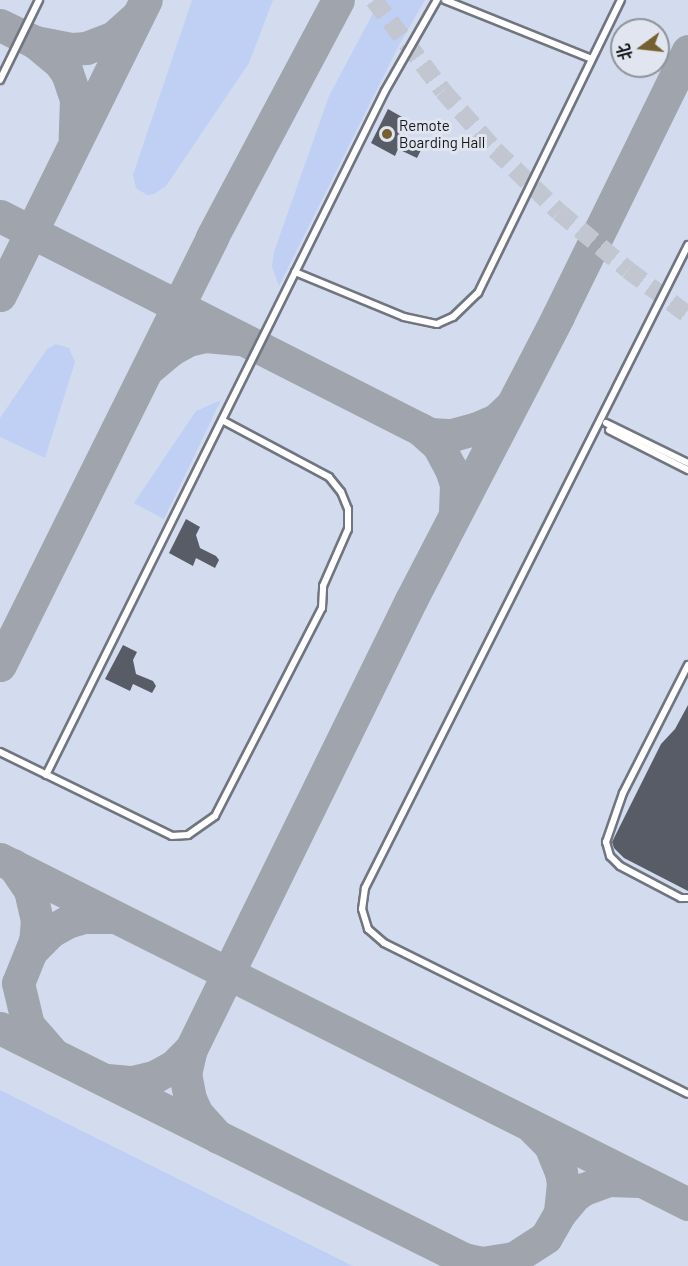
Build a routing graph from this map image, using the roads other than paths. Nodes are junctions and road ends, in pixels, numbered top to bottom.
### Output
1 (39, 0) edge
2 (437, 0) edge
3 (445, 0) edge
4 (621, 0) edge
5 (592, 59) junction
6 (0, 80) edge
7 (688, 245) edge
8 (295, 272) junction
9 (222, 420) junction
10 (606, 423) dead end
11 (609, 430) dead end
12 (688, 464) edge
13 (688, 470) edge
14 (688, 665) edge
15 (0, 752) edge
16 (46, 775) junction
17 (688, 898) edge
18 (688, 1094) edge

1 - 6 lane
2 - 8 lane
3 - 5 lane
4 - 5 lane
5 - 8 lane
7 - 18 lane
8 - 9 lane
9 - 16 lane
9 - 16 lane
10 - 12 lane
11 - 13 lane
14 - 17 lane
15 - 16 lane

